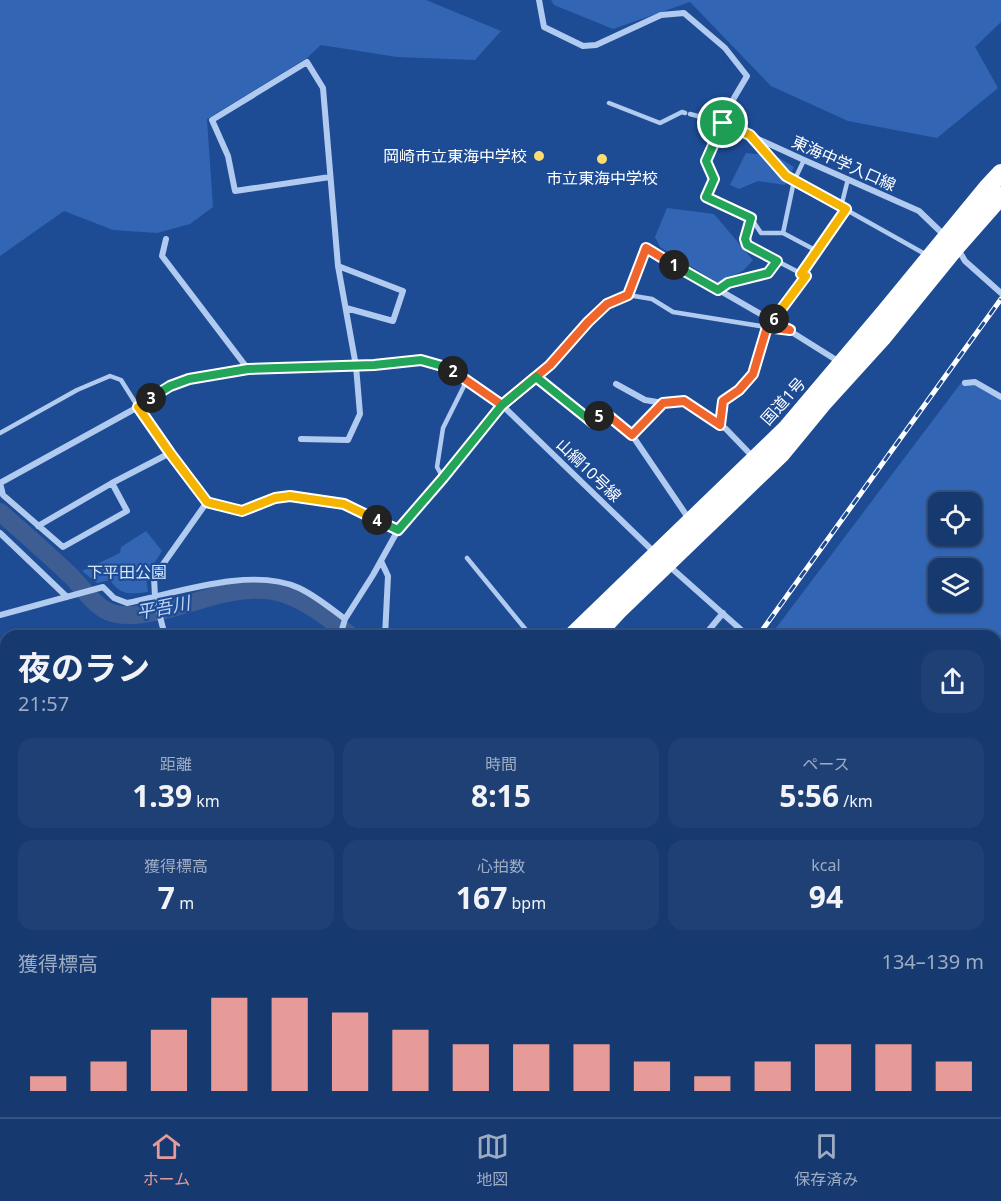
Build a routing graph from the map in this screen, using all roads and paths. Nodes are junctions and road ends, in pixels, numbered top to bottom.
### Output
1 (539, 0) edge
2 (609, 103) dead end
3 (723, 123) junction
4 (750, 135) junction
5 (804, 160) junction
6 (1001, 172) edge
7 (330, 177) junction
8 (848, 180) junction
9 (794, 181) junction
10 (1001, 196) edge
11 (843, 208) junction
12 (751, 218) junction
13 (783, 233) junction
14 (166, 239) dead end
15 (952, 242) junction
16 (816, 251) junction
17 (930, 257) junction
18 (777, 261) junction
19 (338, 266) junction
20 (801, 274) junction
21 (718, 290) junction
22 (1001, 293) edge
23 (628, 295) junction
24 (345, 308) junction
25 (773, 322) junction
26 (767, 327) junction
27 (790, 330) junction
28 (756, 362) joint
29 (842, 363) junction
30 (356, 366) junction
31 (248, 369) junction
32 (536, 377) junction
33 (467, 380) junction
34 (965, 383) dead end
35 (616, 384) dead end
36 (1001, 397) edge
37 (663, 403) junction
38 (502, 405) junction
39 (138, 407) junction
40 (592, 422) joint
41 (720, 425) junction
42 (0, 433) edge
43 (632, 435) junction
44 (301, 439) dead end
45 (170, 453) junction
46 (755, 459) junction
47 (443, 478) junction
48 (112, 483) junction
49 (207, 502) junction
50 (691, 522) junction
51 (38, 526) junction
52 (398, 530) junction
53 (0, 533) edge
54 (467, 558) dead end
55 (662, 560) junction
56 (381, 561) junction
57 (67, 597) junction
58 (155, 597) junction
59 (723, 613) junction
60 (0, 615) edge
61 (345, 619) junction
62 (164, 630) edge
63 (342, 630) edge
64 (385, 630) edge
65 (526, 630) edge
66 (579, 630) edge
67 (600, 630) edge
68 (709, 630) edge
69 (741, 630) edge

1 - 3 street
2 - 3 lane
3 - 4 street, 東海中学入口線
3 - 12 lane
4 - 5 street, 東海中学入口線
4 - 9 lane
5 - 8 street, 東海中学入口線
5 - 9 lane
6 - 15 highway, 国道1号
7 - 7 street
7 - 19 street
8 - 11 lane
8 - 15 street, 東海中学入口線
9 - 11 lane
9 - 13 lane
10 - 15 highway, 国道1号
11 - 16 lane
11 - 17 lane
12 - 13 lane
12 - 18 lane
13 - 16 lane
14 - 31 street
15 - 17 highway, 国道1号
15 - 22 street, 東海中学入口線
15 - 55 highway, 国道1号
16 - 20 lane
17 - 29 highway, 国道1号
18 - 20 lane
18 - 21 lane
19 - 24 street
19 - 24 street
20 - 25 lane
21 - 23 street
21 - 25 street
23 - 26 lane
23 - 32 street
24 - 30 street
25 - 27 street
26 - 27 lane
26 - 28 lane
27 - 29 street
28 - 41 street
29 - 46 highway, 国道1号
30 - 31 street
30 - 33 street, 山綱10号線
30 - 44 street
31 - 39 street
32 - 38 street
32 - 40 lane
33 - 38 street, 山綱10号線
33 - 47 lane
34 - 36 street
35 - 37 street
37 - 41 street
37 - 43 street
38 - 47 street
38 - 55 street, 山綱10号線
39 - 42 lane
39 - 45 street
39 - 51 street
40 - 43 street
41 - 46 street
43 - 50 street
45 - 48 street
45 - 49 street
46 - 50 highway, 国道1号
47 - 52 street
48 - 51 street
48 - 51 street
49 - 52 street
49 - 58 street
50 - 55 highway, 国道1号
52 - 56 street
53 - 57 street
54 - 65 lane
55 - 59 street, 山綱10号線
55 - 66 highway, 国道1号
55 - 67 highway, 国道1号
56 - 61 street
56 - 64 street
57 - 58 street
57 - 60 street
58 - 61 street
58 - 62 street
59 - 68 street
59 - 69 street, 山綱10号線
61 - 63 street

